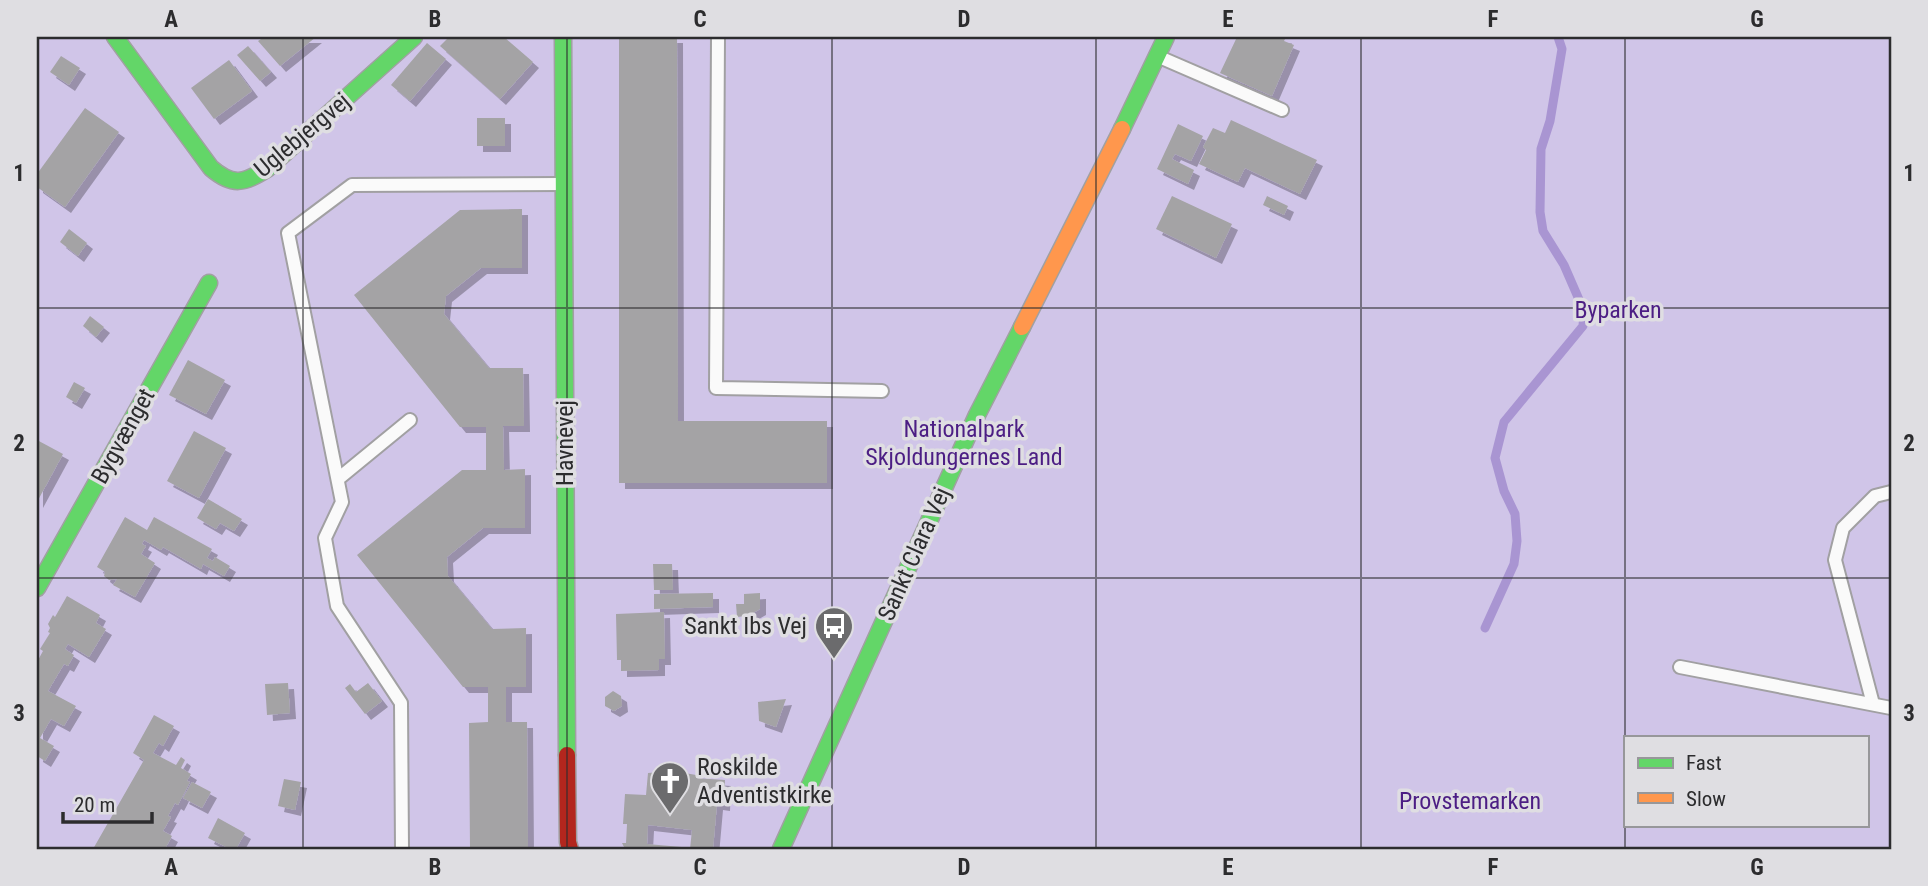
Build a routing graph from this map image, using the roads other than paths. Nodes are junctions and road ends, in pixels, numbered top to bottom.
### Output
1 (114, 37) edge
2 (414, 37) edge
3 (563, 37) edge
4 (718, 37) edge
5 (1166, 37) edge
6 (1157, 55) junction
7 (1282, 110) dead end
8 (564, 184) junction
9 (209, 283) dead end
10 (882, 391) dead end
11 (410, 420) dead end
12 (338, 479) junction
13 (1891, 492) edge
14 (37, 588) edge
15 (1680, 667) dead end
16 (1873, 704) junction
17 (1891, 708) edge
18 (402, 849) edge
19 (570, 849) edge
20 (781, 849) edge

1 - 2 street, Uglebjergvej
3 - 8 street, Havnevej
4 - 10 lane
5 - 6 street, Sankt Clara Vej
6 - 7 lane
6 - 20 street, Sankt Clara Vej
8 - 12 lane
8 - 19 street, Havnevej
9 - 14 street, Bygvænget
11 - 12 lane
12 - 18 lane
13 - 16 lane
15 - 16 lane
16 - 17 lane

